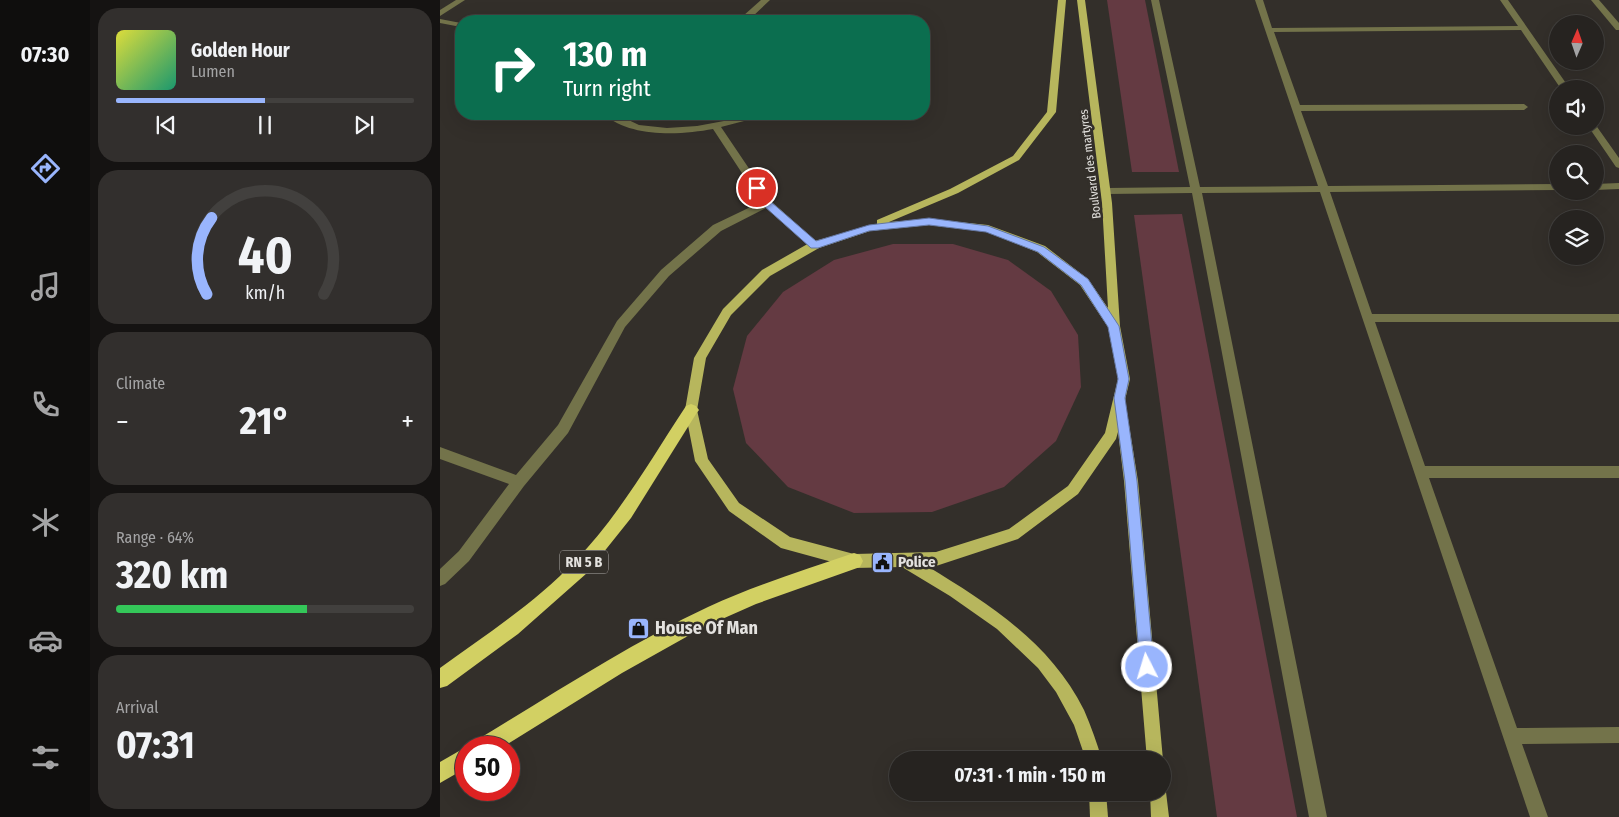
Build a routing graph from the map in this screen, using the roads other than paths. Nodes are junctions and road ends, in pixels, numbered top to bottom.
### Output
1 (461, 0) edge
2 (766, 0) edge
3 (1062, 0) edge
4 (1081, 0) edge
5 (1155, 0) edge
6 (1259, 0) edge
7 (1504, 0) edge
8 (1595, 0) edge
9 (440, 14) edge
10 (749, 15) edge
11 (440, 21) edge
12 (455, 24) edge
13 (1523, 28) junction
14 (1619, 28) edge
15 (1269, 30) junction
16 (1560, 80) edge
17 (1524, 107) dead end
18 (1296, 108) junction
19 (622, 120) edge
20 (737, 120) edge
21 (716, 127) junction
22 (1598, 135) edge
23 (1619, 165) edge
24 (1619, 186) edge
25 (1549, 187) edge
26 (1604, 187) edge
27 (1324, 189) junction
28 (1196, 190) junction
29 (1107, 191) junction
30 (767, 203) junction
31 (869, 228) junction
32 (815, 245) junction
33 (1368, 318) junction
34 (1619, 318) edge
35 (1114, 326) junction
36 (1120, 398) junction
37 (691, 410) junction
38 (440, 453) edge
39 (1421, 472) junction
40 (1619, 472) edge
41 (518, 482) junction
42 (904, 560) junction
43 (854, 562) junction
44 (440, 579) edge
45 (440, 679) edge
46 (1619, 735) edge
47 (502, 736) edge
48 (1511, 736) junction
49 (1091, 751) edge
50 (1154, 751) edge
51 (455, 764) edge
52 (440, 773) edge
53 (1098, 801) edge
54 (1159, 801) edge
55 (1099, 817) edge
56 (1160, 817) edge
57 (1318, 817) edge
58 (1539, 817) edge

1 - 9 street
2 - 10 street
3 - 31 main road
4 - 29 main road, Boulvard des martyres
5 - 28 street
6 - 15 street
7 - 13 street
8 - 14 street
11 - 12 street
13 - 15 street
13 - 16 street
15 - 18 street
17 - 18 street
18 - 27 street
19 - 21 street
20 - 21 street
21 - 30 street
22 - 23 street
24 - 26 street
25 - 27 street
27 - 28 street
27 - 33 street
28 - 29 street
28 - 57 street
29 - 35 main road, Boulvard des martyres
30 - 32 street
30 - 41 street
31 - 32 main road
31 - 35 main road
32 - 37 main road
33 - 34 street
33 - 39 street
35 - 36 main road
36 - 42 main road
36 - 50 main road
37 - 43 main road
37 - 45 highway, RN 5 B
38 - 41 street
39 - 40 street
39 - 48 street
41 - 44 street
42 - 43 main road
42 - 49 main road
43 - 47 highway
46 - 48 street
48 - 58 street
51 - 52 highway
53 - 55 main road
54 - 56 main road

